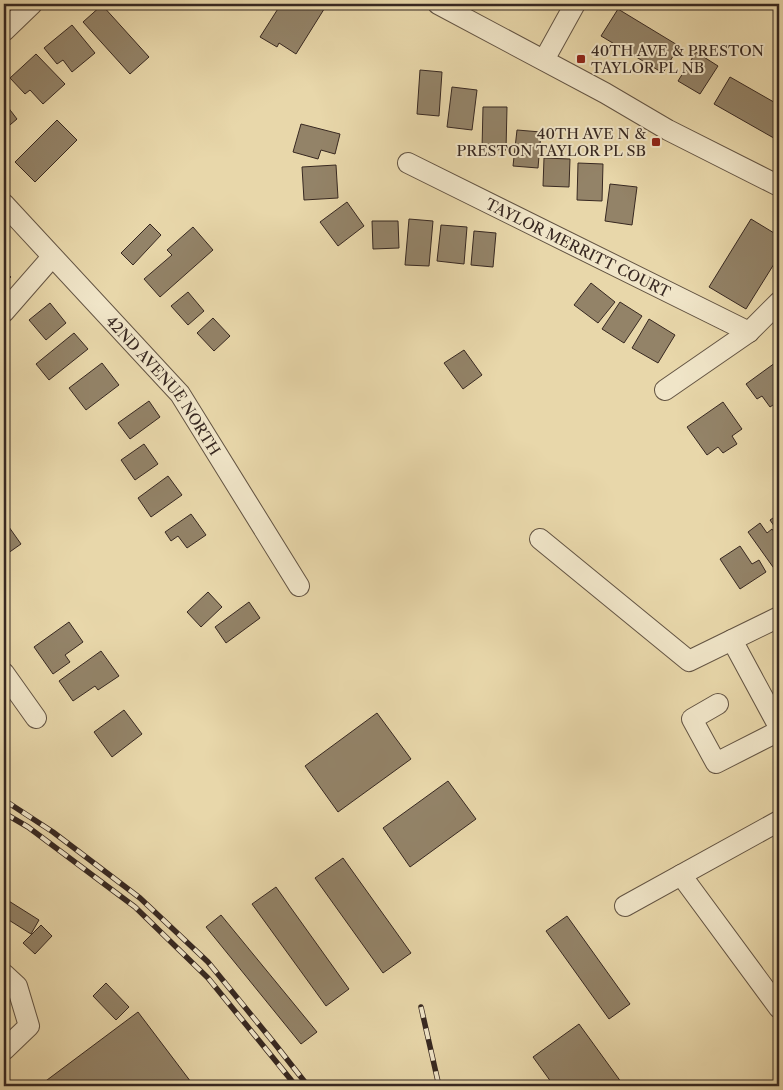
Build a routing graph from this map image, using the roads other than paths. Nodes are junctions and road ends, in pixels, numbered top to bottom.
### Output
1 (32, 4) edge
2 (438, 4) edge
3 (575, 4) edge
4 (4, 31) edge
5 (544, 60) junction
6 (408, 163) dead end
7 (779, 186) edge
8 (4, 204) edge
9 (52, 257) junction
10 (779, 302) edge
11 (4, 312) edge
12 (749, 332) junction
13 (665, 390) dead end
14 (540, 539) dead end
15 (299, 586) dead end
16 (779, 617) edge
17 (732, 640) junction
18 (4, 674) edge
19 (718, 704) dead end
20 (36, 718) dead end
21 (779, 729) edge
22 (779, 821) edge
23 (681, 875) junction
24 (625, 906) dead end
25 (4, 974) edge
26 (779, 1008) edge
27 (4, 1050) edge

1 - 4 street
2 - 5 street
3 - 5 street
5 - 7 street
6 - 12 street, TAYLOR MERRITT COURT
8 - 9 street, 42ND AVENUE NORTH
9 - 11 street
9 - 15 street, 42ND AVENUE NORTH
10 - 12 street
12 - 13 street
14 - 17 street
16 - 17 street
17 - 21 street
18 - 20 street
19 - 21 street
22 - 23 street
23 - 24 street
23 - 26 street
25 - 27 street

